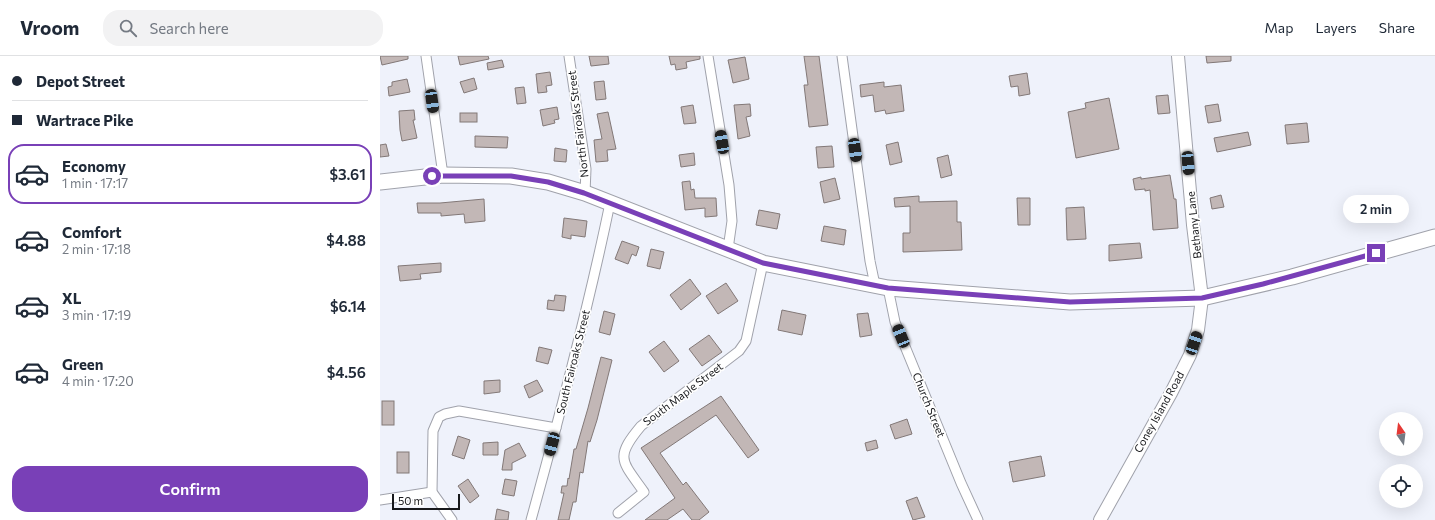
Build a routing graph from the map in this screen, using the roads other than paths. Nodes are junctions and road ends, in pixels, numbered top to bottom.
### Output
1 (426, 56) edge
2 (569, 56) edge
3 (708, 56) edge
4 (842, 56) edge
5 (1178, 56) edge
6 (443, 175) junction
7 (380, 182) edge
8 (584, 193) junction
9 (610, 203) junction
10 (1435, 237) edge
11 (728, 249) junction
12 (763, 263) junction
13 (882, 286) junction
14 (1202, 298) junction
15 (556, 428) junction
16 (432, 492) junction
17 (380, 500) edge
18 (618, 513) dead end
19 (452, 520) edge
20 (531, 520) edge
21 (978, 520) edge
22 (1100, 520) edge

1 - 6 street
2 - 8 street, North Fairoaks Street
3 - 11 street
4 - 13 street, Church Street
5 - 14 street, Bethany Lane
6 - 7 main road
6 - 8 main road
8 - 9 main road
9 - 11 main road
9 - 15 street, South Fairoaks Street
10 - 14 main road
11 - 12 main road
12 - 13 main road
12 - 18 street, South Maple Street
13 - 14 main road
13 - 21 street, Church Street
14 - 22 street, Coney Island Road
15 - 16 street
15 - 20 street, South Fairoaks Street
16 - 17 street
16 - 19 street

